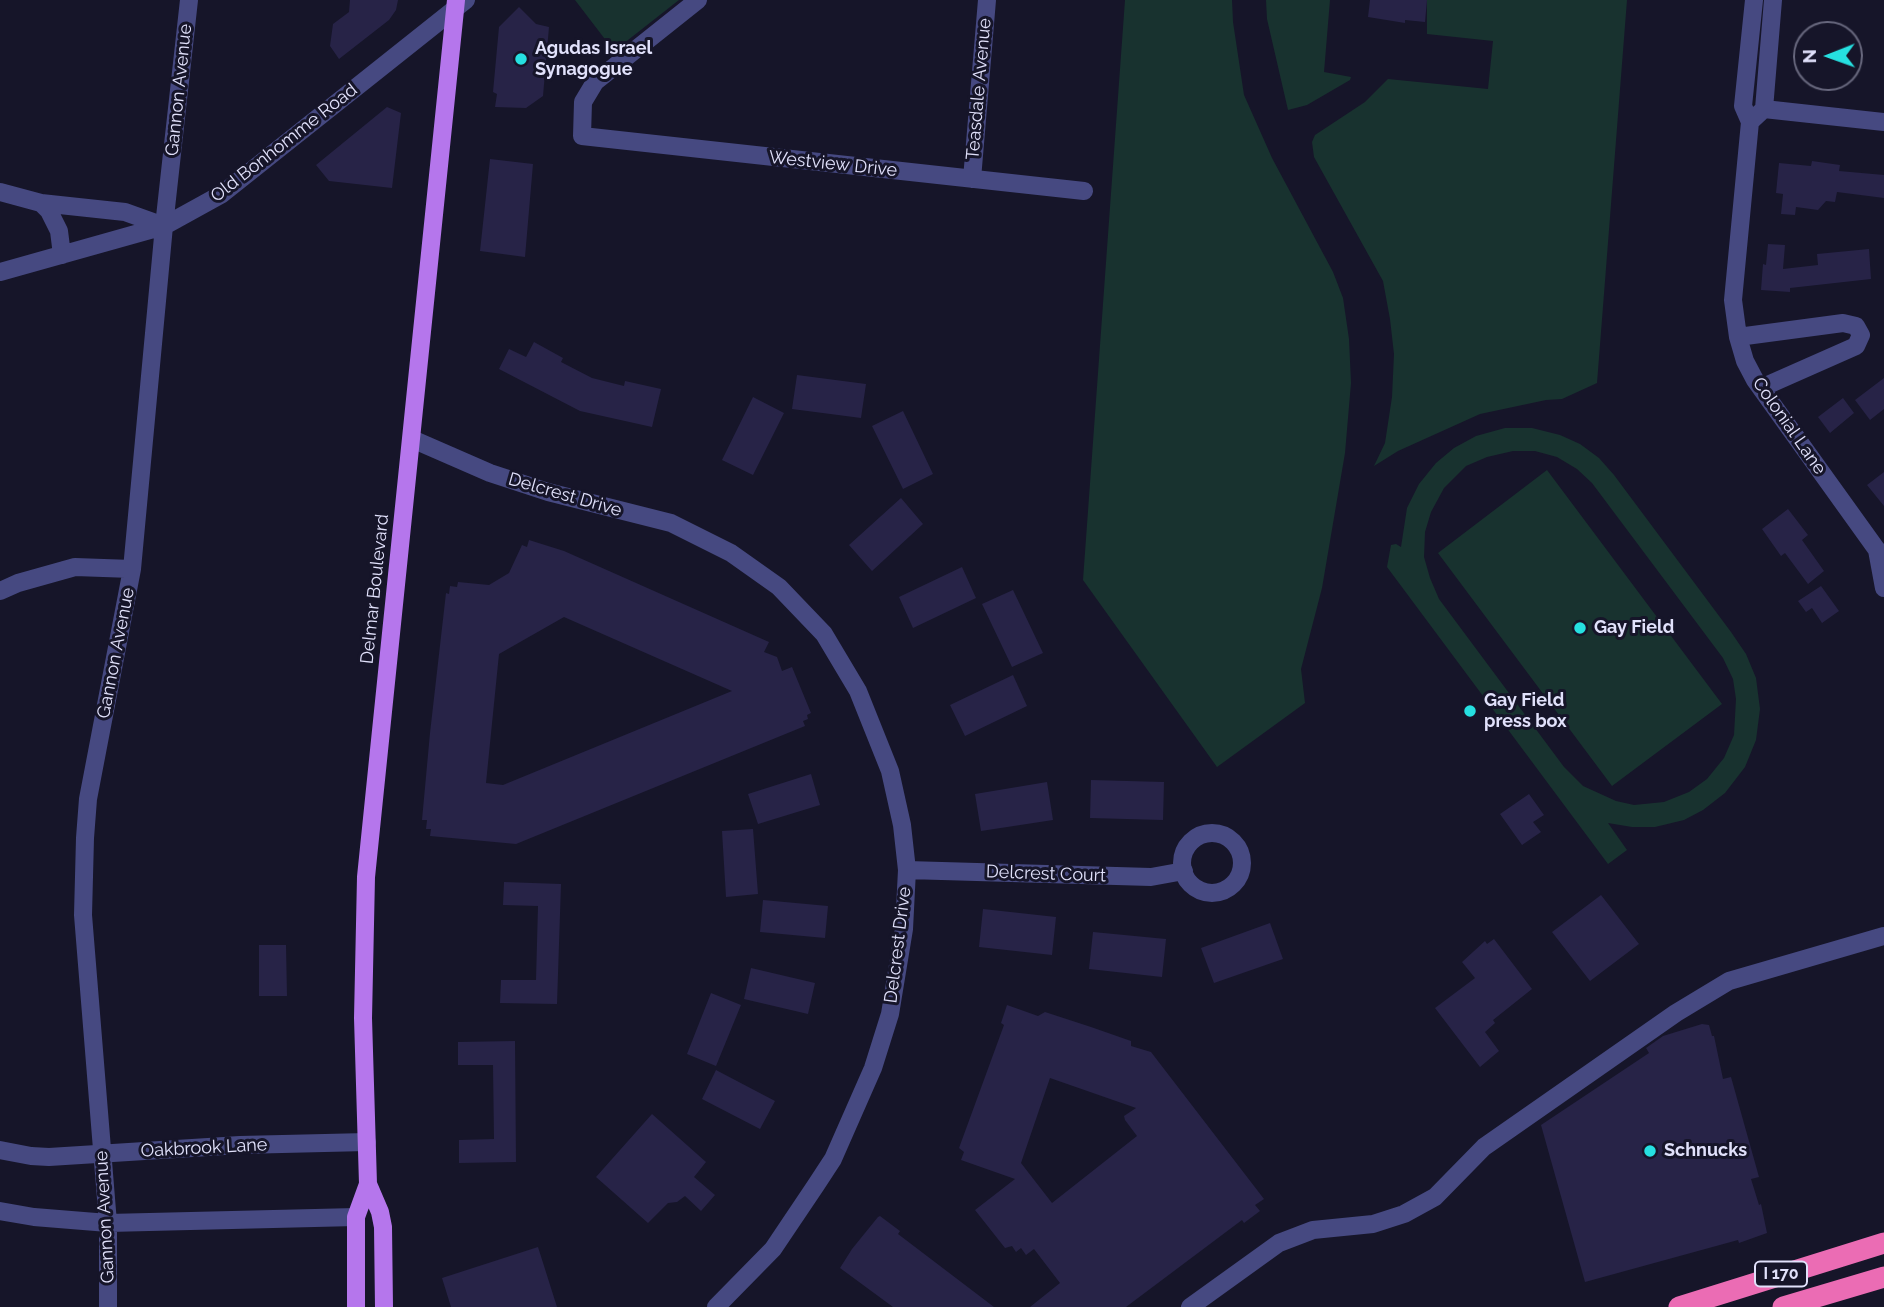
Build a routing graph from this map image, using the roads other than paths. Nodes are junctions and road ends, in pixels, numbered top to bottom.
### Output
1 (189, 0) edge
2 (698, 0) edge
3 (987, 0) edge
4 (1754, 0) edge
5 (1773, 0) edge
6 (459, 3) edge
7 (1747, 68) junction
8 (1767, 68) junction
9 (1764, 109) junction
10 (1750, 122) junction
11 (1884, 122) edge
12 (972, 179) junction
13 (1084, 191) dead end
14 (0, 192) edge
15 (41, 204) junction
16 (164, 226) junction
17 (62, 256) junction
18 (0, 272) edge
19 (1738, 337) junction
20 (1761, 388) junction
21 (412, 439) junction
22 (1881, 552) edge
23 (132, 569) junction
24 (1884, 588) edge
25 (0, 592) edge
26 (907, 870) junction
27 (1184, 871) dead end
28 (1884, 936) edge
29 (366, 1142) junction
30 (0, 1150) edge
31 (102, 1153) junction
32 (368, 1184) junction
33 (0, 1211) edge
34 (356, 1217) junction
35 (108, 1223) junction
36 (1884, 1243) edge
37 (1884, 1277) edge
38 (108, 1307) edge
39 (356, 1307) edge
40 (384, 1307) edge
41 (716, 1307) edge
42 (1190, 1307) edge
43 (1679, 1307) edge
44 (1783, 1307) edge

1 - 16 street, Gannon Avenue
2 - 12 street, Westview Drive
3 - 12 street, Teasdale Avenue
4 - 7 street, Colonial Lane
5 - 8 street
6 - 16 street, Old Bonhomme Road
6 - 21 main road, Delmar Boulevard
7 - 8 street
7 - 10 street, Colonial Lane
8 - 9 street
9 - 10 street
9 - 11 street
10 - 19 street, Colonial Lane
12 - 13 street, Westview Drive
14 - 15 street
15 - 16 street
15 - 17 street
16 - 17 street, Old Bonhomme Road
16 - 23 street, Gannon Avenue
17 - 18 street, Old Bonhomme Road
19 - 20 street, Colonial Lane
19 - 20 street
20 - 22 street, Colonial Lane
21 - 26 street, Delcrest Drive
21 - 29 main road, Delmar Boulevard
22 - 24 street, Colonial Lane
23 - 25 street
23 - 31 street, Gannon Avenue
26 - 27 street, Delcrest Court
26 - 41 street, Delcrest Drive
28 - 42 street
29 - 31 street, Oakbrook Lane
29 - 32 main road, Delmar Boulevard
30 - 31 street, Oakbrook Lane
31 - 35 street, Gannon Avenue
32 - 34 main road, Delmar Boulevard
32 - 40 main road, Delmar Boulevard
33 - 35 street
34 - 35 street
34 - 39 main road, Delmar Boulevard
35 - 38 street, Gannon Avenue
36 - 43 highway, I 170
37 - 44 highway, I 170

